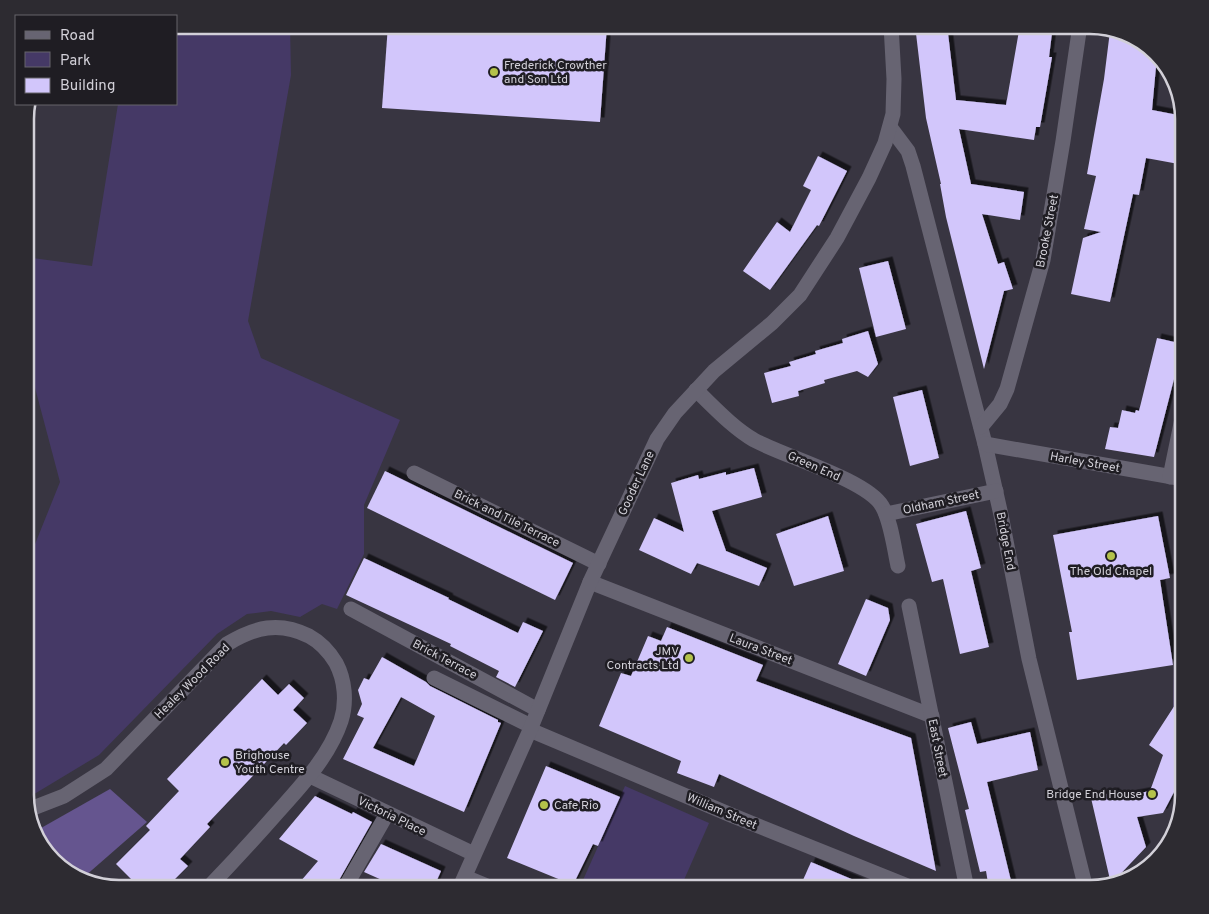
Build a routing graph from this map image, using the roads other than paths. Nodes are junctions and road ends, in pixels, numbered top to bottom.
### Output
1 (891, 34) edge
2 (1079, 34) edge
3 (890, 127) junction
4 (696, 390) junction
5 (981, 427) junction
6 (985, 444) junction
7 (414, 473) dead end
8 (1175, 478) edge
9 (996, 491) junction
10 (886, 514) junction
11 (599, 564) junction
12 (898, 566) dead end
13 (590, 582) junction
14 (910, 606) dead end
15 (352, 609) dead end
16 (434, 678) dead end
17 (538, 710) junction
18 (932, 716) junction
19 (530, 728) junction
20 (310, 776) junction
21 (35, 807) edge
22 (387, 814) junction
23 (474, 854) junction
24 (216, 880) edge
25 (349, 880) edge
26 (463, 880) edge
27 (893, 880) edge
28 (965, 880) edge
29 (1084, 880) edge

1 - 3 street, Gooder Lane
2 - 5 street, Brooke Street
3 - 4 street, Gooder Lane
3 - 5 street, Bridge End
4 - 10 street, Green End
4 - 11 street, Gooder Lane
5 - 6 street, Bridge End
6 - 8 street, Harley Street
6 - 9 street, Bridge End
7 - 11 street, Brick and Tile Terrace
9 - 10 street, Oldham Street
9 - 29 street, Bridge End
10 - 12 street, Green End
11 - 13 street, Gooder Lane
13 - 17 street, Gooder Lane
13 - 18 street, Laura Street
14 - 18 street, East Street
15 - 17 street, Brick Terrace
16 - 19 street, William Street
17 - 19 street, Gooder Lane
18 - 28 street, East Street
19 - 23 street, Gooder Lane
19 - 27 street, William Street
20 - 21 street, Healey Wood Road
20 - 22 street, Victoria Place
20 - 24 street, Healey Wood Road
22 - 23 street, Victoria Place
22 - 25 street
23 - 26 street, Gooder Lane

